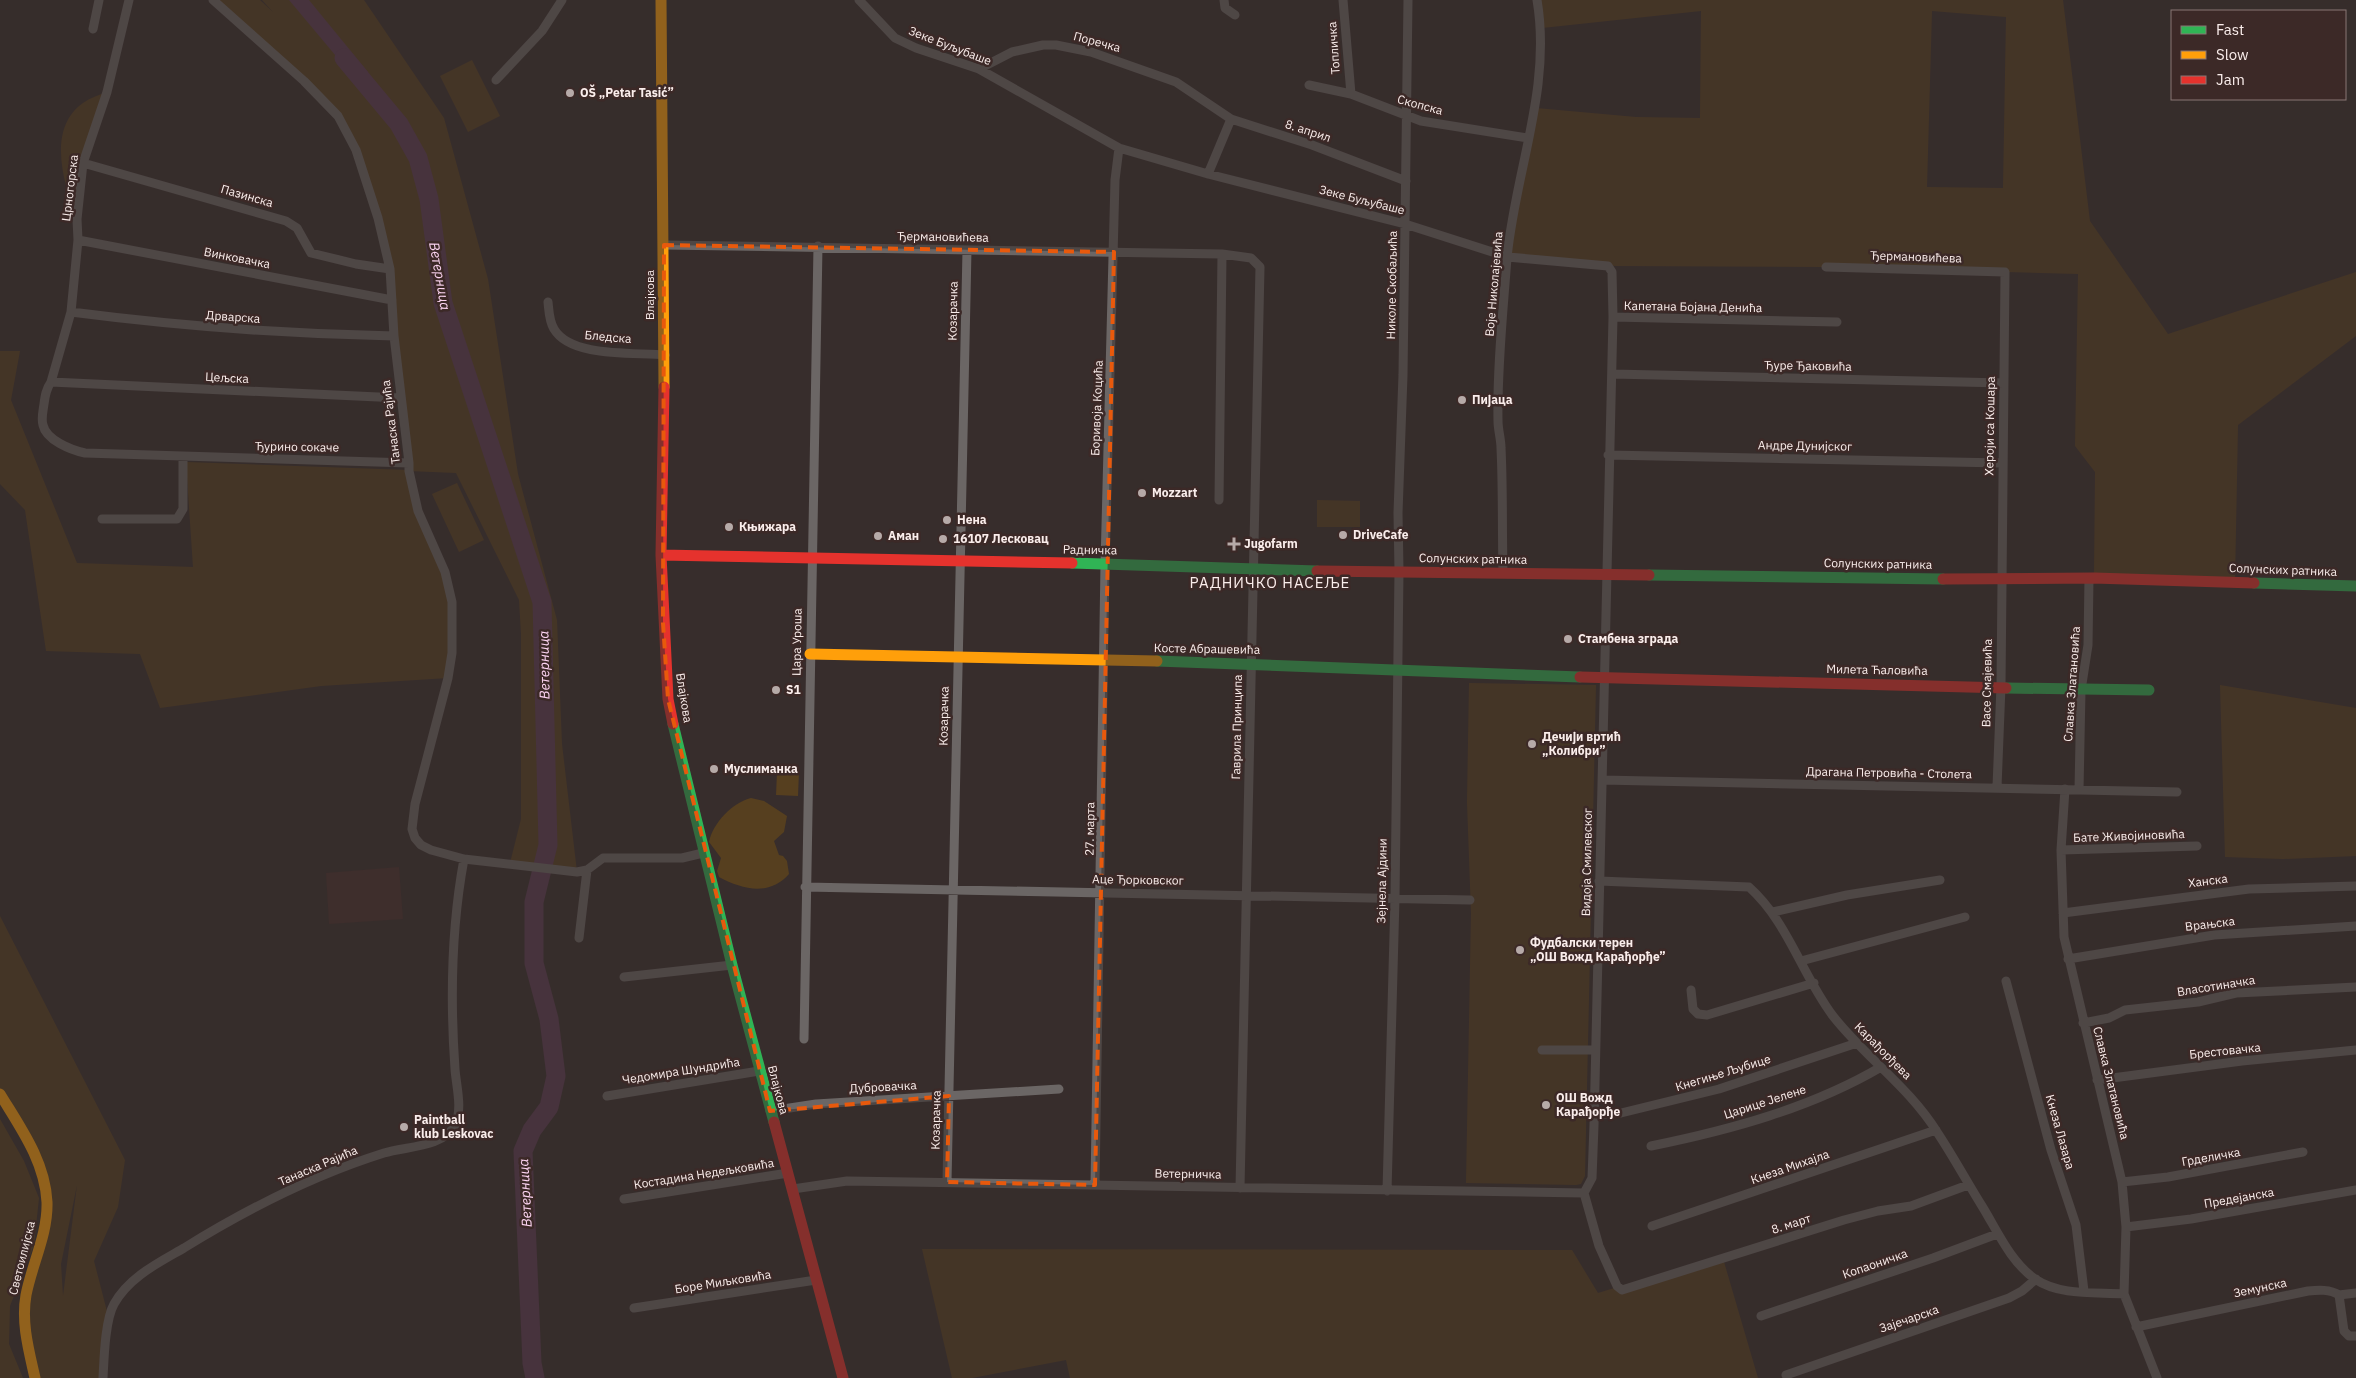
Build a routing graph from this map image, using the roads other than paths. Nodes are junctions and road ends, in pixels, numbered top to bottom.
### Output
1 (99, 0) edge
2 (129, 0) edge
3 (213, 0) edge
4 (562, 0) edge
5 (661, 0) edge
6 (859, 0) edge
7 (1224, 0) edge
8 (1343, 0) edge
9 (1408, 0) edge
10 (1537, 0) edge
11 (1235, 15) dead end
12 (93, 29) dead end
13 (979, 69) junction
14 (496, 80) dead end
15 (1308, 85) dead end
16 (1351, 94) junction
17 (1205, 101) joint
18 (1408, 116) junction
19 (1231, 119) junction
20 (1528, 138) junction
21 (1119, 148) junction
22 (84, 163) junction
23 (1208, 174) junction
24 (1406, 181) junction
25 (1405, 224) junction
26 (78, 240) junction
27 (664, 244) junction
28 (818, 246) junction
29 (967, 250) junction
30 (1114, 252) junction
31 (1222, 254) junction
32 (1508, 257) junction
33 (1260, 267) joint
34 (1826, 267) dead end
35 (390, 268) junction
36 (2005, 272) joint
37 (392, 300) junction
38 (548, 302) dead end
39 (72, 312) junction
40 (1612, 317) junction
41 (1837, 322) dead end
42 (394, 336) junction
43 (665, 355) junction
44 (1612, 374) junction
45 (52, 382) junction
46 (2004, 383) junction
47 (400, 398) junction
48 (1608, 455) junction
49 (183, 457) junction
50 (410, 463) junction
51 (2002, 463) junction
52 (1219, 500) dead end
53 (102, 519) dead end
54 (661, 555) junction
55 (811, 557) junction
56 (960, 560) junction
57 (1105, 564) junction
58 (1254, 568) junction
59 (1399, 571) junction
60 (1503, 573) junction
61 (1606, 575) junction
62 (2089, 578) junction
63 (2001, 580) junction
64 (2356, 586) edge
65 (810, 654) junction
66 (958, 657) junction
67 (1105, 662) junction
68 (1251, 663) junction
69 (1398, 669) junction
70 (1604, 678) junction
71 (2001, 686) junction
72 (2081, 690) junction
73 (2149, 690) dead end
74 (1602, 780) junction
75 (1997, 787) junction
76 (2065, 789) junction
77 (2079, 790) junction
78 (2176, 792) dead end
79 (2197, 846) dead end
80 (2062, 850) junction
81 (703, 854) junction
82 (464, 859) junction
83 (587, 870) junction
84 (1940, 880) dead end
85 (1599, 881) junction
86 (2356, 886) edge
87 (805, 887) junction
88 (954, 890) junction
89 (1101, 892) junction
90 (1246, 895) junction
91 (1395, 898) junction
92 (1470, 900) dead end
93 (1773, 912) junction
94 (2063, 914) junction
95 (1965, 917) dead end
96 (2356, 926) edge
97 (579, 938) dead end
98 (2068, 959) junction
99 (1801, 961) junction
100 (732, 965) junction
101 (624, 977) dead end
102 (2006, 981) dead end
103 (1814, 983) junction
104 (2356, 987) edge
105 (1691, 990) dead end
106 (2083, 1023) junction
107 (804, 1039) dead end
108 (1857, 1043) junction
109 (1542, 1050) dead end
110 (1595, 1050) junction
111 (2356, 1050) edge
112 (1881, 1067) junction
113 (759, 1071) junction
114 (2097, 1080) junction
115 (1059, 1089) dead end
116 (0, 1094) edge
117 (607, 1096) dead end
118 (949, 1096) junction
119 (770, 1111) junction
120 (1594, 1115) junction
121 (1936, 1130) junction
122 (1651, 1146) dead end
123 (2303, 1152) dead end
124 (788, 1173) junction
125 (947, 1182) junction
126 (2122, 1182) junction
127 (1095, 1185) junction
128 (1968, 1185) junction
129 (1240, 1188) junction
130 (793, 1189) junction
131 (2356, 1190) edge
132 (1388, 1191) junction
133 (1584, 1194) junction
134 (624, 1199) dead end
135 (1652, 1226) dead end
136 (2126, 1227) junction
137 (1997, 1234) junction
138 (2036, 1279) junction
139 (816, 1280) junction
140 (2084, 1291) junction
141 (2356, 1293) edge
142 (2124, 1294) junction
143 (2338, 1295) junction
144 (634, 1308) dead end
145 (1761, 1316) dead end
146 (2136, 1327) junction
147 (2356, 1336) edge
148 (1786, 1375) dead end
149 (35, 1378) edge
150 (102, 1378) edge
151 (843, 1378) edge
152 (2157, 1378) edge

1 - 12 street
2 - 22 street, Црногорска
3 - 35 street, Танаска Рајића
4 - 14 street
5 - 27 main road, Влајкова
6 - 13 street, Зеке Буљубаше
7 - 11 street
8 - 16 street, Топличка
9 - 18 street, Николе Скобаљића
10 - 20 street, Воје Николајевића
13 - 17 street, Поречка
13 - 21 street, Зеке Буљубаше
15 - 16 street, Скопска
16 - 18 street, Скопска
17 - 19 street, 8. април
18 - 20 street, Скопска
18 - 24 street, Николе Скобаљића
19 - 23 street
19 - 24 street, 8. април
20 - 32 street, Воје Николајевића
21 - 23 street, Зеке Буљубаше
21 - 30 street
22 - 26 street, Црногорска
22 - 35 street, Пазинска
23 - 25 street, Зеке Буљубаше
24 - 25 street, Николе Скобаљића
25 - 32 street, Зеке Буљубаше
25 - 59 street, Николе Скобаљића
26 - 37 street, Винковачка
26 - 39 street, Црногорска
27 - 28 street, Ђермановићева
27 - 43 main road, Влајкова
28 - 29 street, Ђермановићева
28 - 55 street, Цара Уроша
29 - 30 street, Ђермановићева
29 - 56 street, Козарачка
30 - 31 street, Ђермановићева
30 - 57 street, Боривоја Коцића
31 - 33 street, Ђермановићева
31 - 52 street
32 - 40 street, Капетана Бојана Денића
32 - 60 street, Воје Николајевића
33 - 58 street, Гаврила Принципа
34 - 36 street, Ђермановићева
35 - 37 street, Танаска Рајића
36 - 46 street, Хероји са Кошара
37 - 42 street, Танаска Рајића
38 - 43 street, Бледска
39 - 42 street, Дрварска
39 - 45 street, Црногорска
40 - 41 street, Капетана Бојана Денића
40 - 44 street
42 - 47 street, Танаска Рајића
43 - 54 main road, Влајкова
44 - 46 street, Ђуре Ђаковића
44 - 48 street
45 - 47 street, Цељска
45 - 49 street, Ђурино сокаче
46 - 51 street, Хероји са Кошара
47 - 50 street, Танаска Рајића
48 - 51 street, Андре Дунијског
48 - 61 street
49 - 50 street, Ђурино сокаче
49 - 53 street
50 - 82 street, Танаска Рајића
51 - 63 street, Хероји са Кошара
54 - 55 main road, Радничка
54 - 81 main road, Влајкова
55 - 56 main road, Радничка
55 - 65 street, Цара Уроша
56 - 57 main road, Радничка
56 - 66 street, Козарачка
57 - 58 main road, Радничка
57 - 67 street, 27. марта
58 - 59 main road, Радничка
58 - 68 street, Гаврила Принципа
59 - 60 main road, Солунских ратника
59 - 69 street, Зејнела Ајдини
60 - 61 main road, Солунских ратника
61 - 63 main road, Солунских ратника
61 - 70 street, Видоја Смилевског
62 - 63 main road, Солунских ратника
62 - 64 main road, Солунских ратника
62 - 72 street, Славка Златановића
63 - 71 street, Васе Смајевића
65 - 66 main road, Косте Абрашевића
65 - 87 street, Цара Уроша
66 - 67 main road, Косте Абрашевића
66 - 88 street, Козарачка
67 - 68 main road, Косте Абрашевића
67 - 89 street, 27. марта
68 - 69 main road, Косте Абрашевића
68 - 90 street, Гаврила Принципа
69 - 70 main road, Косте Абрашевића
69 - 91 street, Зејнела Ајдини
70 - 71 main road, Милета Ћаловића
70 - 74 street, Видоја Смилевског
71 - 72 main road, Милета Ћаловића
71 - 75 street, Васе Смајевића
72 - 73 main road, Милета Ћаловића
72 - 77 street, Славка Златановића
74 - 75 street, Драгана Петровића - Столета
74 - 85 street, Видоја Смилевског
75 - 76 street, Драгана Петровића - Столета
76 - 77 street, Драгана Петровића - Столета
76 - 80 street, Славка Златановића
77 - 78 street, Драгана Петровића - Столета
79 - 80 street, Бате Живојиновића
80 - 94 street, Славка Златановића
81 - 83 street, Танаска Рајића
81 - 100 main road, Влајкова
82 - 83 street, Танаска Рајића
82 - 150 street, Танаска Рајића
83 - 97 street
84 - 93 street
85 - 93 street, Карађорђева
85 - 110 street, Видоја Смилевског
86 - 94 street, Ханска
87 - 88 street, Аце Ђорковског
87 - 107 street, Цара Уроша
88 - 89 street, Аце Ђорковског
88 - 118 street, Козарачка
89 - 90 street, Аце Ђорковског
89 - 127 street, 27. марта
90 - 91 street, Аце Ђорковског
90 - 129 street, Гаврила Принципа
91 - 92 street, Аце Ђорковског
91 - 132 street, Зејнела Ајдини
93 - 99 street, Карађорђева
94 - 98 street, Славка Златановића
95 - 99 street
96 - 98 street, Врањска
98 - 106 street, Славка Златановића
99 - 103 street, Карађорђева
100 - 101 street
100 - 113 main road, Влајкова
102 - 140 street, Кнеза Лазара
103 - 105 street
103 - 108 street, Карађорђева
104 - 106 street, Власотиначка
106 - 114 street, Славка Златановића
108 - 112 street, Карађорђева
108 - 120 street, Кнегиње Љубице
109 - 110 street
110 - 120 street, Видоја Смилевског
111 - 114 street, Брестовачка
112 - 121 street, Карађорђева
112 - 122 street, Царице Јелене
113 - 117 street, Чедомира Шундрића
113 - 119 main road, Влајкова
114 - 126 street, Славка Златановића
115 - 118 street, Дубровачка
116 - 149 main road, Светоилијска
118 - 119 street, Дубровачка
118 - 125 street, Козарачка
119 - 124 main road, Влајкова
120 - 133 street, Видоја Смилевског
121 - 128 street, Карађорђева
121 - 135 street, Кнеза Михајла
123 - 126 street, Грделичка
124 - 130 main road, Влајкова
124 - 134 street, Костадина Недељковића
125 - 127 street, Ветерничка
125 - 130 street, Ветерничка
126 - 136 street, Славка Златановића
127 - 129 street, Ветерничка
128 - 133 street, 8. март
128 - 137 street, Карађорђева
129 - 132 street, Ветерничка
130 - 139 main road, Влајкова
131 - 136 street, Предејанска
132 - 133 street, Ветерничка
136 - 142 street, Славка Златановића
137 - 138 street, Карађорђева
137 - 145 street, Копаоничка
138 - 140 street, Карађорђева
138 - 148 street, Зајечарска
139 - 144 street, Боре Миљковића
139 - 151 main road, Влајкова
140 - 142 street, Карађорђева
141 - 143 street, Земунска
142 - 146 street, Славка Златановића
143 - 146 street, Земунска
143 - 147 street
146 - 152 street, Славка Златановића

